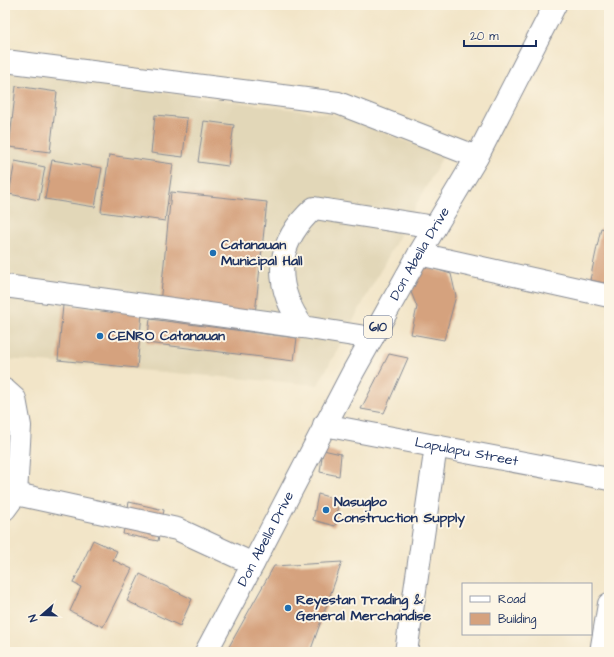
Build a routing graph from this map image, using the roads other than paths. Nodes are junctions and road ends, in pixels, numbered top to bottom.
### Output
1 (555, 5) edge
2 (5, 61) edge
3 (477, 156) junction
4 (435, 227) junction
5 (419, 254) junction
6 (5, 286) edge
7 (609, 296) edge
8 (303, 327) junction
9 (372, 338) junction
10 (5, 390) edge
11 (324, 425) junction
12 (436, 446) junction
13 (609, 478) edge
14 (11, 502) edge
15 (253, 564) junction
16 (609, 604) edge
17 (206, 652) edge
18 (406, 652) edge
19 (601, 652) edge

1 - 3 street, Don Abella Drive / 610
2 - 3 street
3 - 4 street, Don Abella Drive / 610
4 - 5 street, Don Abella Drive / 610
4 - 8 street
5 - 7 street
5 - 9 street, Don Abella Drive / 610
6 - 8 street
8 - 9 street
9 - 11 street, Don Abella Drive / 610
10 - 14 street
11 - 12 street, Lapulapu Street
11 - 15 street, Don Abella Drive / 610
12 - 13 street, Lapulapu Street
12 - 18 street
14 - 15 street
15 - 17 street, Don Abella Drive / 610
16 - 19 street

